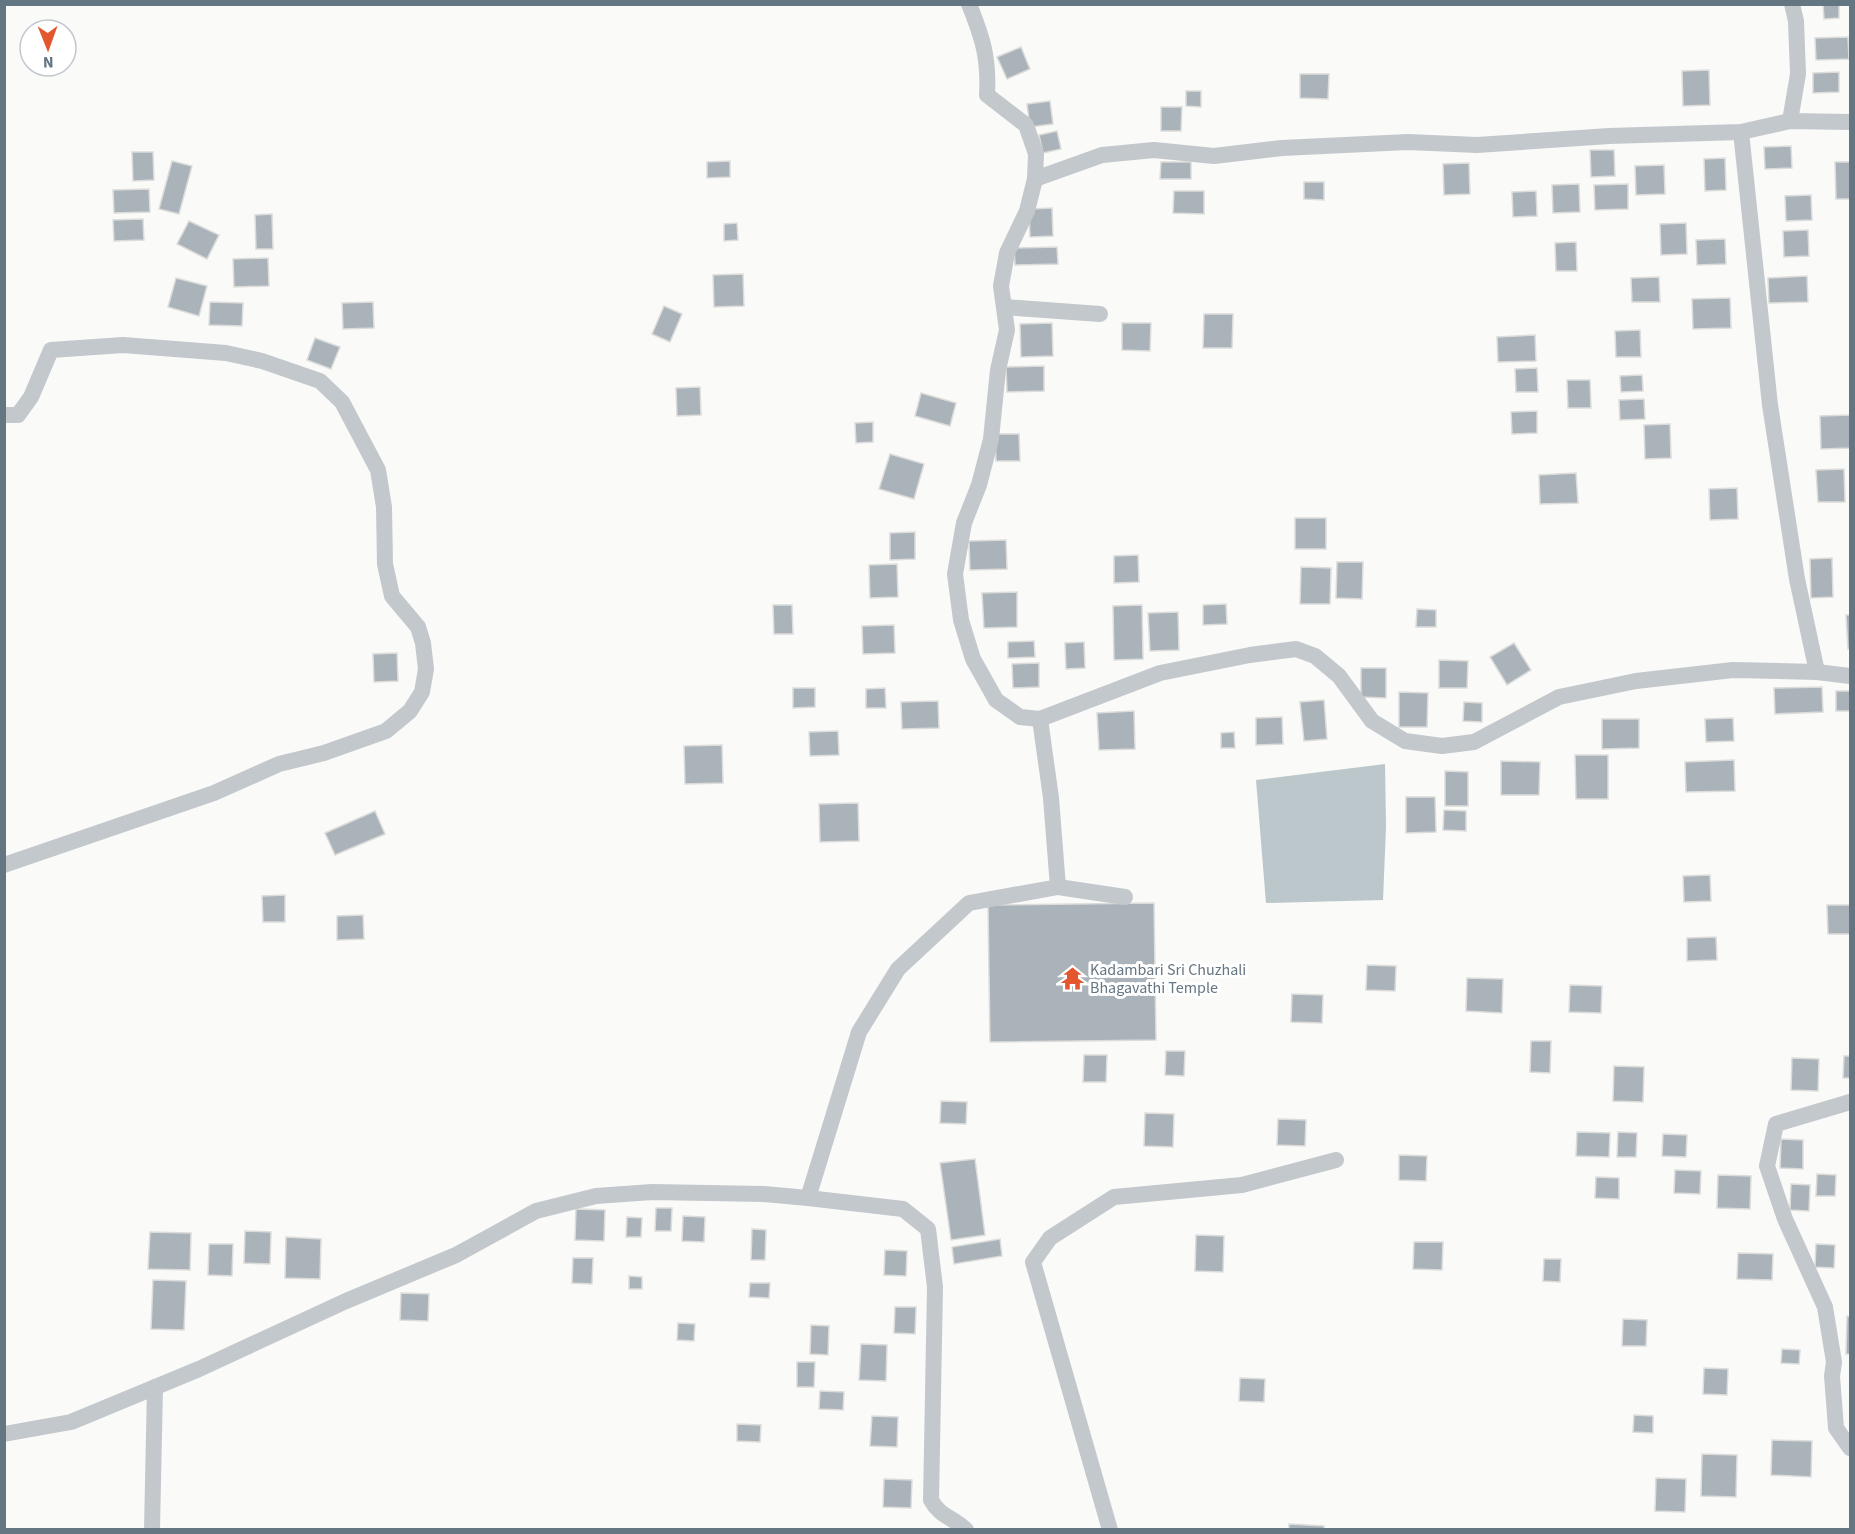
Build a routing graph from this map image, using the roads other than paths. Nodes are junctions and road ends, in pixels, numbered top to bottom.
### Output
1 (969, 4) edge
2 (1792, 4) edge
3 (1790, 121) junction
4 (1851, 122) edge
5 (1741, 132) junction
6 (1035, 179) junction
7 (1004, 307) junction
8 (1100, 314) dead end
9 (4, 415) edge
10 (1817, 672) junction
11 (1851, 676) edge
12 (1040, 719) junction
13 (4, 865) edge
14 (1058, 887) junction
15 (1125, 897) dead end
16 (1851, 1102) edge
17 (1336, 1160) dead end
18 (808, 1198) junction
19 (155, 1387) junction
20 (4, 1434) edge
21 (1851, 1448) edge
22 (152, 1530) edge
23 (966, 1530) edge
24 (1110, 1530) edge

1 - 6 street
2 - 3 street
3 - 4 street
3 - 5 street
5 - 6 street
5 - 10 street
6 - 7 street
7 - 8 street
7 - 12 street
9 - 13 street
10 - 11 street
10 - 12 street
12 - 14 street
14 - 15 street
14 - 18 street
16 - 21 street
17 - 24 street
18 - 19 street
18 - 23 street
19 - 20 street
19 - 22 street

